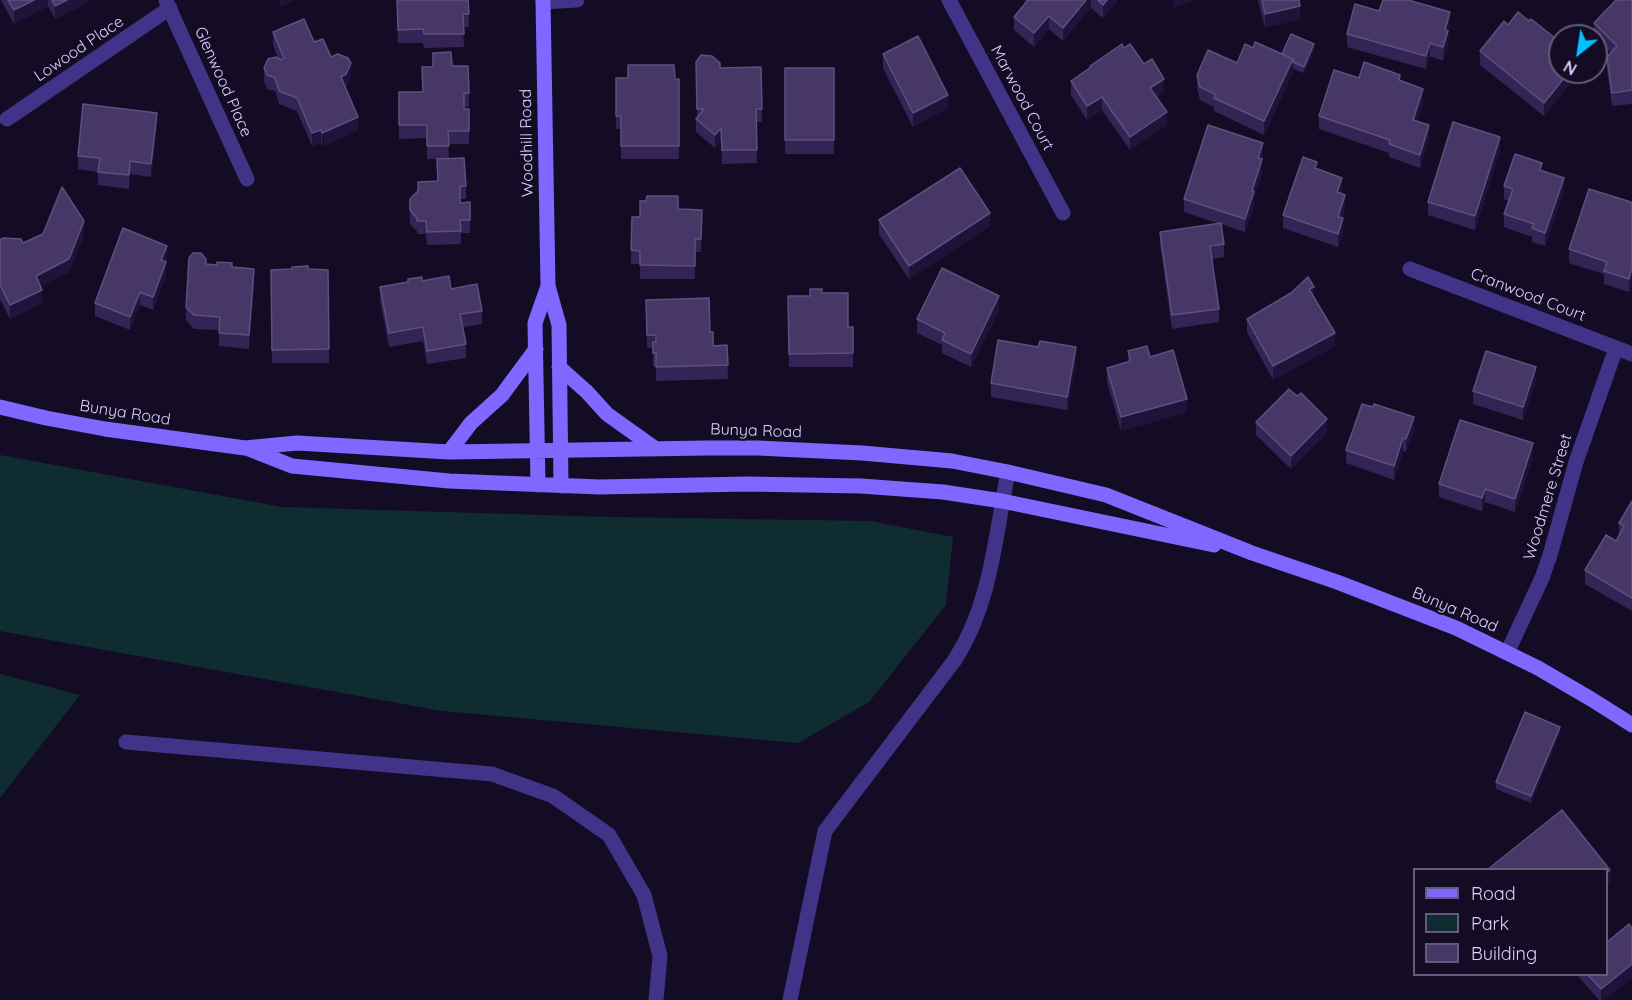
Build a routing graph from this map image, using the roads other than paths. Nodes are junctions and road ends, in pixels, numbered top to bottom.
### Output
1 (577, 0) edge
2 (949, 0) edge
3 (543, 1) edge
4 (168, 4) edge
5 (7, 119) dead end
6 (247, 179) dead end
7 (1063, 213) dead end
8 (1410, 269) dead end
9 (548, 286) junction
10 (1616, 348) junction
11 (536, 349) junction
12 (1632, 354) edge
13 (559, 367) junction
14 (0, 407) edge
15 (245, 448) junction
16 (656, 449) junction
17 (537, 450) junction
18 (561, 450) junction
19 (448, 452) junction
20 (1008, 472) junction
21 (538, 485) junction
22 (561, 486) junction
23 (1002, 501) junction
24 (1252, 553) junction
25 (1507, 653) junction
26 (1632, 725) edge
27 (126, 742) dead end
28 (656, 1000) edge
29 (790, 1000) edge

1 - 3 street
2 - 7 street, Marwood Court
3 - 9 main road, Woodhill Road
4 - 5 street, Lowood Place
4 - 6 street, Glenwood Place
8 - 10 street, Cranwood Court
9 - 11 main road, Woodhill Road
9 - 13 main road, Woodhill Road
10 - 12 street, Cranwood Court
10 - 25 street, Woodmere Street
11 - 17 main road, Woodhill Road
11 - 19 main road
13 - 16 main road
13 - 18 main road, Woodhill Road
14 - 15 main road, Bunya Road
15 - 19 main road, Bunya Road
15 - 21 main road, Bunya Road
16 - 18 main road, Bunya Road
16 - 20 main road, Bunya Road
17 - 18 main road, Bunya Road
17 - 19 main road, Bunya Road
17 - 21 main road, Woodhill Road
18 - 22 main road, Woodhill Road
20 - 23 street
20 - 24 main road, Bunya Road
21 - 22 main road, Bunya Road
22 - 23 main road, Bunya Road
23 - 24 main road, Bunya Road
23 - 29 street
24 - 25 main road, Bunya Road
25 - 26 main road, Bunya Road
27 - 28 street

